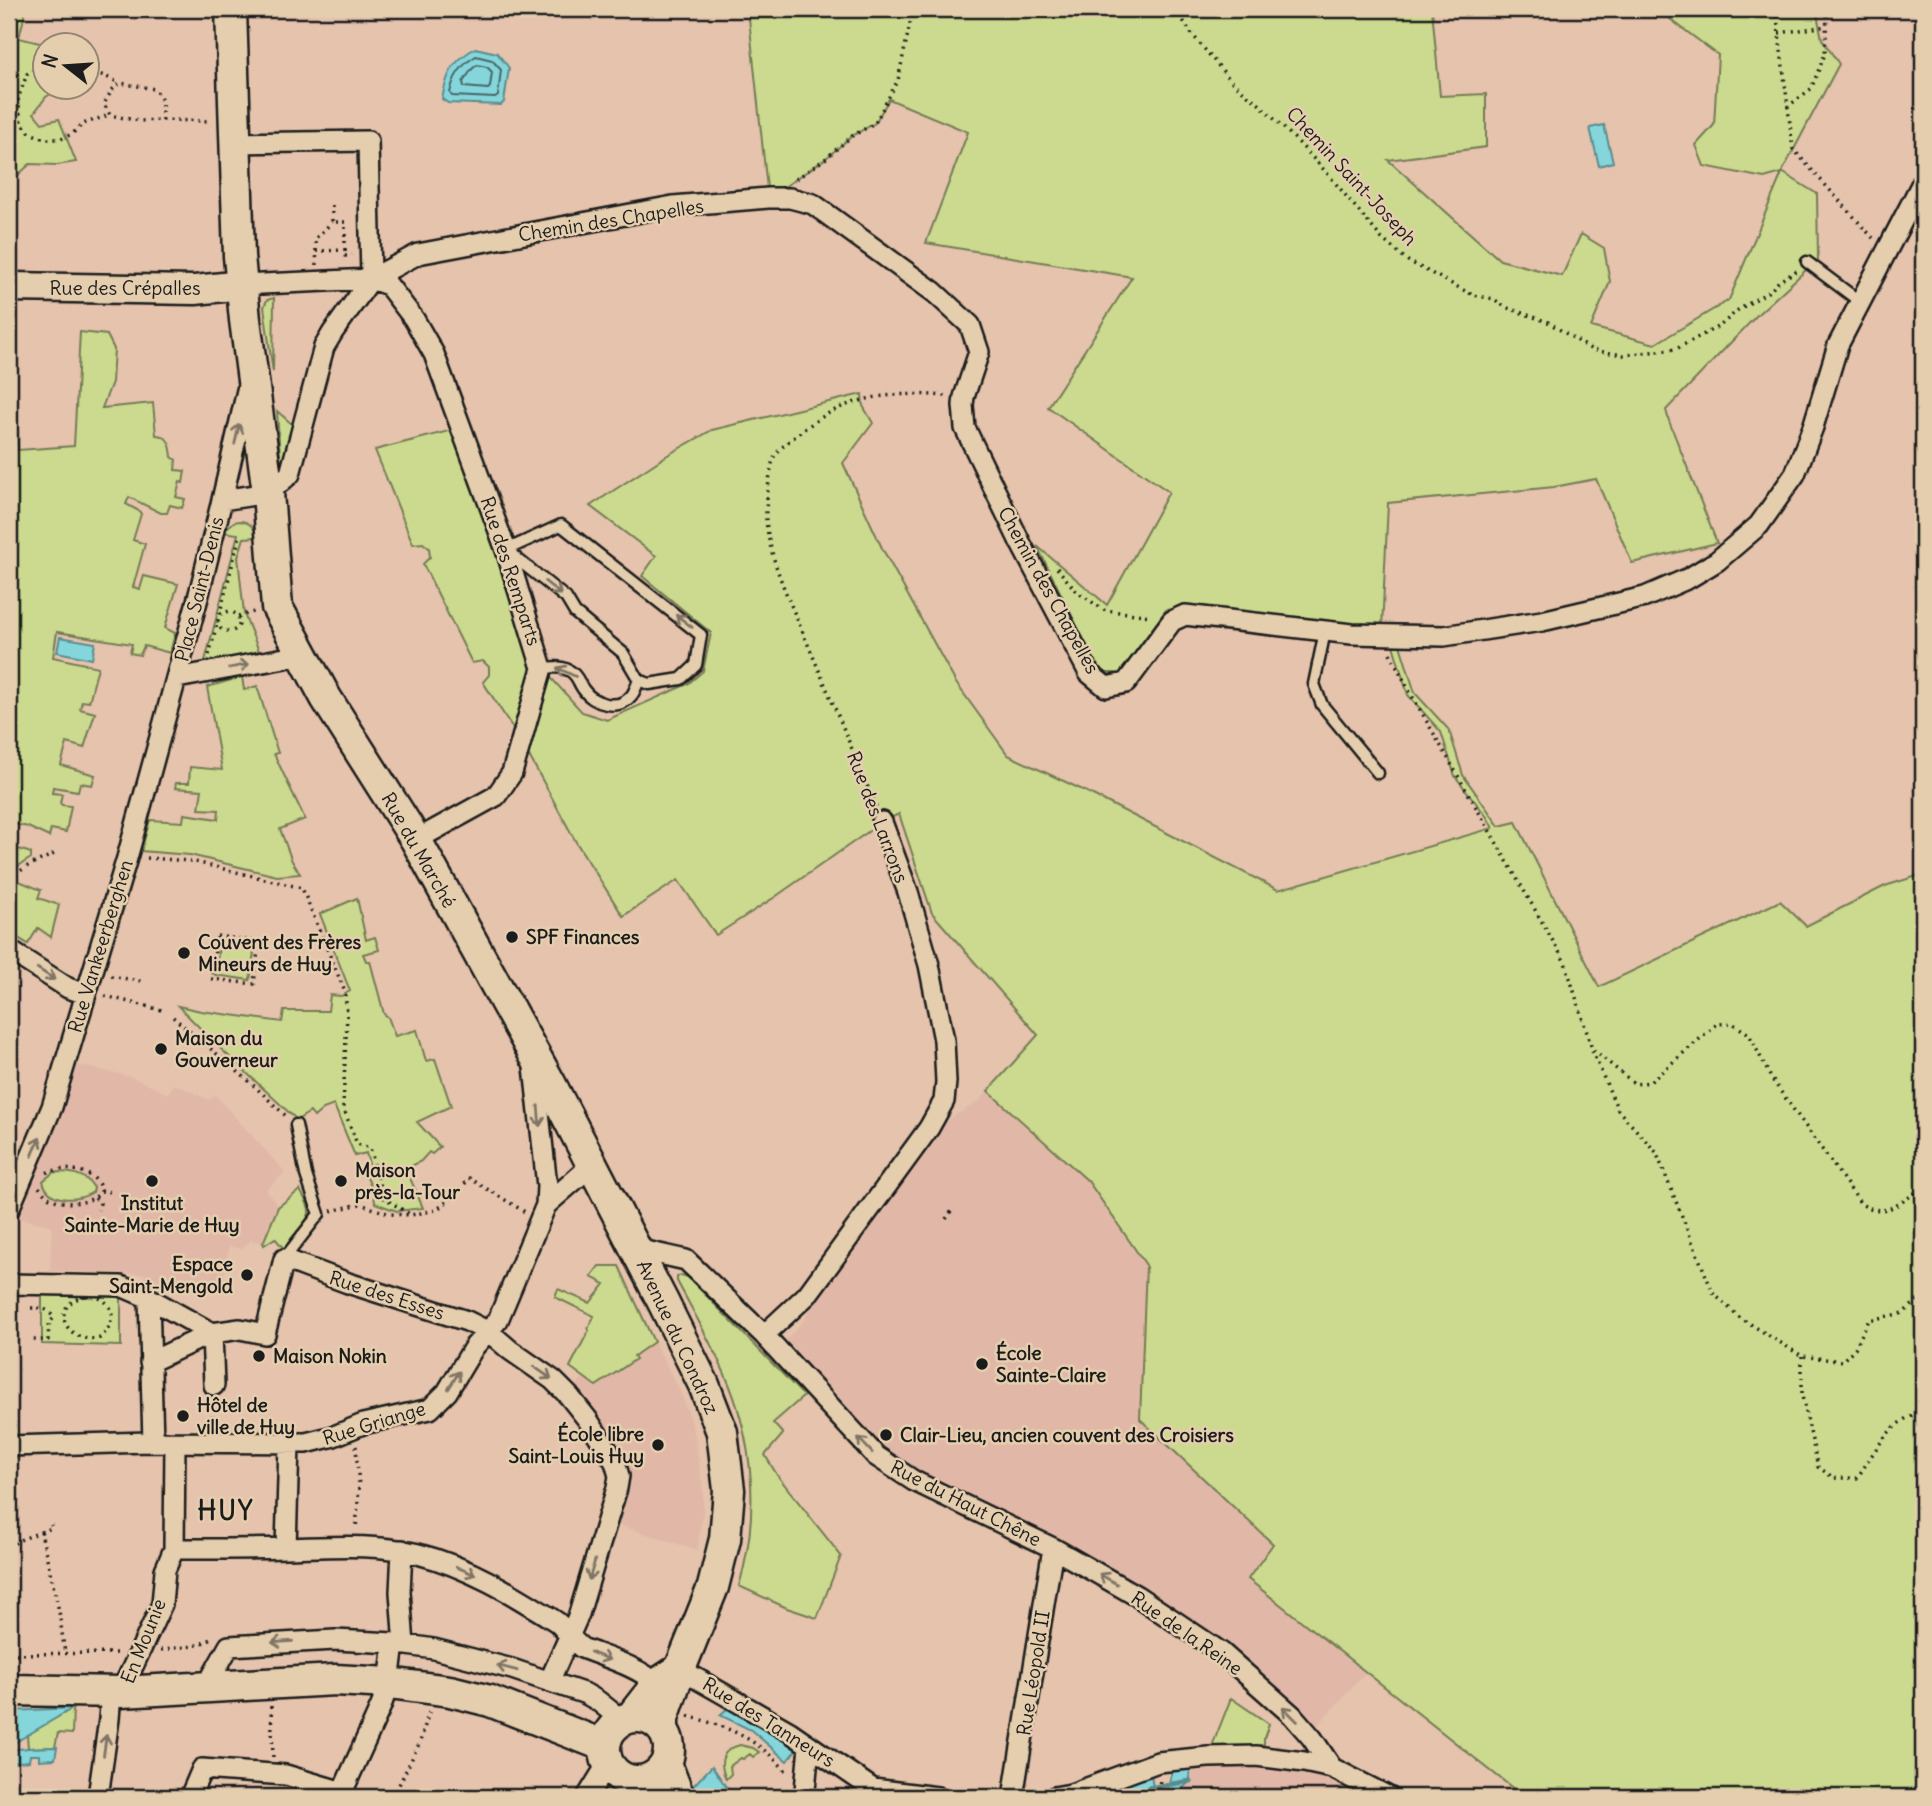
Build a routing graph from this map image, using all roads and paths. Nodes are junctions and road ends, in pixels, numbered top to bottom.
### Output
1 (231, 9) edge
2 (911, 9) edge
3 (1176, 9) edge
4 (1776, 9) edge
5 (1825, 9) edge
6 (1826, 26) junction
7 (1779, 33) junction
8 (32, 71) edge
9 (102, 75) edge
10 (120, 83) junction
11 (1787, 107) junction
12 (110, 115) junction
13 (162, 120) junction
14 (234, 132) junction
15 (1923, 181) edge
16 (768, 198) junction
17 (332, 205) dead end
18 (332, 222) junction
19 (345, 250) junction
20 (316, 251) junction
21 (1886, 252) junction
22 (370, 255) junction
23 (316, 260) dead end
24 (1807, 262) dead end
25 (1798, 270) dead end
26 (371, 279) junction
27 (242, 285) junction
28 (9, 287) edge
29 (1859, 301) junction
30 (252, 368) junction
31 (964, 397) junction
32 (268, 493) junction
33 (222, 500) junction
34 (240, 536) dead end
35 (506, 550) junction
36 (1053, 564) dead end
37 (244, 614) dead end
38 (1185, 615) junction
39 (238, 616) junction
40 (219, 618) junction
41 (1325, 631) junction
42 (1381, 636) junction
43 (301, 655) junction
44 (542, 668) junction
45 (204, 673) junction
46 (177, 678) junction
47 (639, 680) junction
48 (1378, 773) dead end
49 (882, 822) joint
50 (416, 840) junction
51 (54, 854) dead end
52 (127, 858) junction
53 (9, 877) edge
54 (259, 942) joint
55 (9, 950) edge
56 (111, 976) dead end
57 (145, 982) dead end
58 (86, 994) junction
59 (166, 1011) dead end
60 (173, 1017) dead end
61 (531, 1049) junction
62 (1592, 1049) junction
63 (296, 1125) joint
64 (592, 1165) junction
65 (1923, 1187) edge
66 (101, 1191) junction
67 (114, 1192) dead end
68 (95, 1198) junction
69 (9, 1209) edge
70 (953, 1209) dead end
71 (98, 1210) dead end
72 (543, 1213) junction
73 (319, 1214) junction
74 (411, 1215) junction
75 (946, 1219) dead end
76 (637, 1249) junction
77 (284, 1259) junction
78 (9, 1284) edge
79 (1923, 1296) edge
80 (149, 1298) junction
81 (31, 1308) dead end
82 (54, 1318) junction
83 (62, 1318) junction
84 (489, 1332) junction
85 (212, 1333) junction
86 (764, 1335) junction
87 (32, 1340) dead end
88 (1802, 1356) junction
89 (150, 1362) junction
90 (214, 1385) joint
91 (1923, 1411) edge
92 (354, 1427) junction
93 (212, 1437) junction
94 (151, 1442) junction
95 (175, 1443) junction
96 (298, 1444) junction
97 (9, 1446) edge
98 (51, 1525) dead end
99 (41, 1532) junction
100 (355, 1545) junction
101 (9, 1548) edge
102 (286, 1548) junction
103 (1053, 1548) junction
104 (174, 1549) junction
105 (402, 1550) junction
106 (570, 1636) junction
107 (216, 1637) dead end
108 (399, 1644) junction
109 (140, 1653) junction
110 (9, 1654) edge
111 (65, 1654) junction
112 (668, 1676) junction
113 (550, 1680) junction
114 (389, 1683) junction
115 (206, 1687) junction
116 (435, 1689) junction
117 (9, 1690) edge
118 (116, 1693) junction
119 (270, 1702) dead end
120 (629, 1719) junction
121 (672, 1722) junction
122 (809, 1746) junction
123 (607, 1755) junction
124 (666, 1761) junction
125 (1332, 1768) junction
126 (273, 1774) junction
127 (641, 1789) edge
128 (807, 1794) edge
129 (342, 1795) edge
130 (98, 1797) edge
131 (190, 1797) edge
132 (393, 1797) edge
133 (587, 1797) edge
134 (680, 1797) edge
135 (937, 1797) edge
136 (1013, 1797) edge
137 (1054, 1797) edge
138 (1389, 1797) edge

1 - 14 main road, Place Saint-Denis
2 - 16 path
3 - 25 path, Chemin Saint-Joseph
4 - 7 path
5 - 6 path
6 - 7 path
6 - 11 path
7 - 11 path
8 - 12 path
9 - 10 path
10 - 12 path
10 - 13 path
11 - 21 path
12 - 13 path
13 - 14 path
14 - 22 street
14 - 27 main road, Place Saint-Denis
15 - 21 street
16 - 26 street, Chemin des Chapelles
16 - 31 street, Chemin des Chapelles
17 - 18 path
18 - 19 path
18 - 20 path
19 - 20 path
19 - 22 path
20 - 23 path
21 - 29 street
22 - 26 street
24 - 29 lane
26 - 27 street
26 - 32 street
26 - 35 street, Rue des Remparts
27 - 28 street, Rue des Crépalles
27 - 30 main road, Place Saint-Denis
29 - 42 street
30 - 32 main road, Place Saint-Denis
33 -> 30 street, Place Saint-Denis
31 - 38 street, Chemin des Chapelles
31 - 49 path, Rue des Larrons
32 - 33 street, Place Saint-Denis
32 - 43 main road, Place Saint-Denis
33 - 46 street, Place Saint-Denis
34 - 40 path
35 - 44 street, Rue des Remparts
35 -> 47 lane
47 -> 35 lane
36 - 38 path
37 - 39 path
38 - 41 street
39 - 40 path
39 - 40 path
40 - 45 path
41 - 42 street
41 - 48 lane
42 - 62 path
45 -> 43 street, Place Saint-Denis
43 - 50 main road, Rue du Marché
47 -> 44 lane
44 - 50 street, Rue des Remparts
45 - 46 street, Place Saint-Denis
46 - 52 street, Rue Vankeerberghen
49 - 86 street, Rue des Larrons
50 - 61 main road, Rue du Marché
51 - 53 path
52 - 58 street, Rue Vankeerberghen
52 - 74 path
54 - 54 path
55 -> 58 street
56 - 57 path
58 - 59 path
69 -> 58 street, Rue Vankeerberghen
60 - 63 path
61 - 64 main road, Rue du Marché
61 -> 72 street, Rue du Marché
62 - 65 path
62 - 88 path
63 - 73 lane
64 - 72 street
64 - 76 main road, Avenue du Condroz
66 - 67 path
66 - 68 path
66 - 68 path
68 - 71 path
70 - 75 path
72 - 74 path
72 - 84 street, Rue Griange
73 - 74 path
73 - 77 lane
76 - 86 street, Rue du Haut Chêne
76 - 112 main road, Avenue du Condroz
77 - 84 street, Rue des Esses
77 - 85 street
78 - 80 street
79 - 88 path
80 - 85 street
80 - 89 street
81 - 82 path
82 - 83 path
82 - 87 path
83 - 83 path
92 -> 84 street, Rue Griange
84 -> 106 street, Rue des Esses
85 - 89 street
85 - 90 street
103 -> 86 street, Rue du Haut Chêne
88 - 91 path
89 - 94 street
90 - 93 path
92 - 96 street, Rue Griange
92 - 100 path
93 - 95 street, Rue Griange
93 - 96 street, Rue Griange
94 - 95 street, Rue Griange
94 - 97 street, Rue Griange
95 - 104 street, En Mounie
96 - 102 street
98 - 99 path
99 - 101 path
99 - 111 path
100 - 102 street, Rue des Tanneurs
100 - 105 street, Rue des Tanneurs
102 - 104 street, Rue des Tanneurs
125 -> 103 street, Rue de la Reine
103 - 136 street, Rue Léopold II
104 - 109 street, En Mounie
105 -> 106 street, Rue des Tanneurs
105 - 108 street
106 -> 112 street, Rue des Tanneurs
106 - 113 street, Rue des Esses
107 - 109 path
113 -> 108 street
108 - 114 street
108 -> 115 street
109 - 111 path
109 - 118 street, En Mounie
110 - 111 path
112 - 120 main road, Avenue du Condroz
112 - 121 main road, Avenue du Condroz
112 - 122 street, Rue des Tanneurs
113 - 120 street
114 - 115 main road
114 - 116 main road
114 - 129 street
115 - 118 main road
116 - 123 main road
116 - 132 path
117 - 118 main road
130 -> 118 street
119 - 126 path
120 - 121 main road
120 - 123 main road
121 - 124 main road
121 - 128 path
122 - 128 street
122 - 135 street, Rue des Tanneurs
123 - 127 main road
123 - 133 street
124 - 127 main road
124 - 134 street
125 - 137 street
125 - 138 street
126 - 129 street
126 - 131 street

